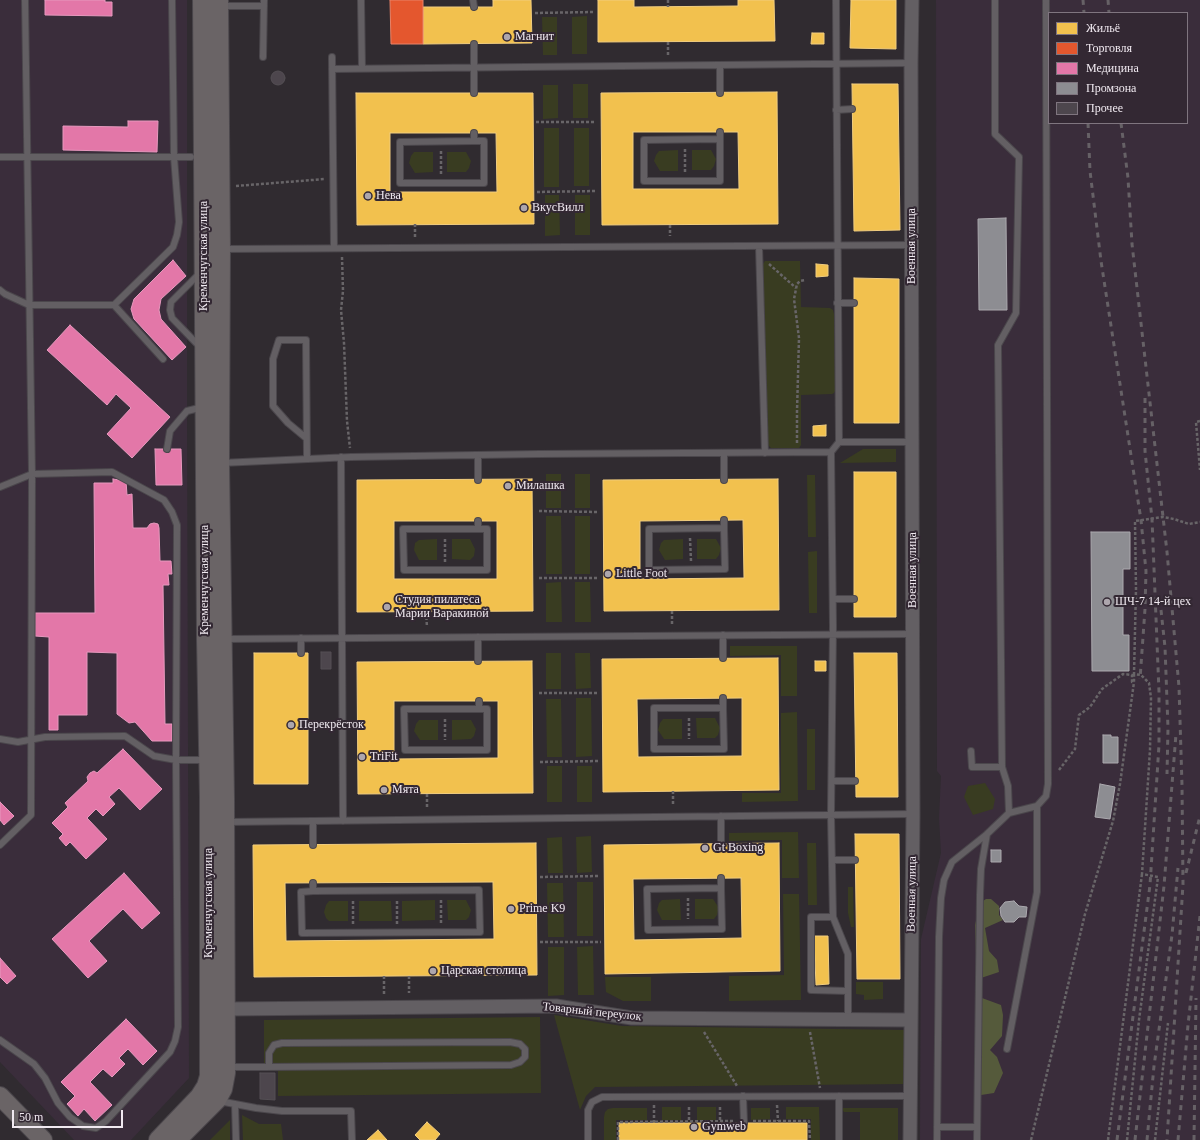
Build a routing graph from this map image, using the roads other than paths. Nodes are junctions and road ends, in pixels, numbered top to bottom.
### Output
1 (25, 0) edge
2 (172, 0) edge
3 (361, 0) edge
4 (473, 0) edge
5 (836, 0) edge
6 (912, 0) edge
7 (995, 0) edge
8 (1046, 0) edge
9 (213, 2) edge
10 (264, 3) edge
11 (474, 7) dead end
12 (474, 44) dead end
13 (263, 57) dead end
14 (332, 57) dead end
15 (911, 63) junction
16 (836, 64) junction
17 (720, 65) junction
18 (474, 67) junction
19 (362, 68) junction
20 (332, 69) junction
21 (474, 93) dead end
22 (720, 93) dead end
23 (852, 109) dead end
24 (836, 110) junction
25 (720, 132) dead end
26 (474, 133) dead end
27 (720, 139) junction
28 (474, 141) junction
29 (0, 157) edge
30 (27, 157) junction
31 (174, 157) junction
32 (191, 158) dead end
33 (912, 245) junction
34 (759, 246) junction
35 (837, 246) junction
36 (334, 248) junction
37 (212, 249) junction
38 (204, 269) junction
39 (0, 290) edge
40 (837, 302) junction
41 (854, 303) dead end
42 (29, 305) junction
43 (114, 305) junction
44 (204, 352) junction
45 (163, 359) dead end
46 (205, 406) junction
47 (306, 438) junction
48 (839, 442) junction
49 (913, 442) junction
50 (167, 449) dead end
51 (765, 452) junction
52 (831, 452) junction
53 (724, 453) junction
54 (478, 455) junction
55 (341, 457) junction
56 (308, 459) junction
57 (213, 464) junction
58 (32, 474) junction
59 (478, 480) dead end
60 (724, 480) dead end
61 (0, 487) edge
62 (724, 520) dead end
63 (478, 521) dead end
64 (478, 528) junction
65 (724, 528) junction
66 (832, 599) junction
67 (854, 599) dead end
68 (914, 634) junction
69 (833, 635) junction
70 (723, 636) junction
71 (478, 637) junction
72 (301, 638) junction
73 (342, 638) junction
74 (214, 639) junction
75 (301, 653) dead end
76 (723, 658) dead end
77 (478, 661) dead end
78 (723, 698) dead end
79 (479, 701) dead end
80 (724, 708) junction
81 (479, 709) junction
82 (0, 739) edge
83 (32, 739) junction
84 (971, 751) dead end
85 (216, 759) junction
86 (176, 760) junction
87 (1002, 767) junction
88 (832, 781) junction
89 (856, 781) dead end
90 (1038, 806) junction
91 (1008, 813) junction
92 (913, 814) junction
93 (831, 815) junction
94 (721, 816) junction
95 (313, 821) junction
96 (343, 821) junction
97 (217, 822) junction
98 (986, 834) junction
99 (721, 844) dead end
100 (313, 845) dead end
101 (0, 846) edge
102 (832, 860) junction
103 (855, 860) dead end
104 (722, 878) dead end
105 (313, 883) dead end
106 (722, 888) junction
107 (313, 891) junction
108 (832, 917) junction
109 (848, 990) junction
110 (226, 1009) junction
111 (848, 1020) junction
112 (910, 1020) junction
113 (0, 1040) edge
114 (1006, 1049) dead end
115 (226, 1067) junction
116 (270, 1067) junction
117 (0, 1096) edge
118 (743, 1096) junction
119 (839, 1096) junction
120 (910, 1096) junction
121 (217, 1100) junction
122 (234, 1104) junction
123 (744, 1122) road end
124 (937, 1127) junction
125 (977, 1127) junction
126 (42, 1140) edge
127 (158, 1140) edge
128 (177, 1140) edge
129 (236, 1140) edge
130 (352, 1140) edge
131 (588, 1140) edge
132 (840, 1140) edge
133 (910, 1140) edge
134 (937, 1140) edge
135 (977, 1140) edge

1 - 30 lane
2 - 31 lane
3 - 19 lane
4 - 11 lane
5 - 16 lane
6 - 15 street, Военная улица
7 - 87 lane
8 - 90 lane
9 - 10 lane
9 - 37 street, Кременчугская улица
10 - 13 lane
12 - 18 lane
14 - 20 lane
15 - 16 lane
15 - 33 street, Военная улица
16 - 17 lane
16 - 24 lane
17 - 18 lane
17 - 22 lane
18 - 19 lane
18 - 21 lane
19 - 20 lane
20 - 36 lane
23 - 24 lane
24 - 35 lane
25 - 27 lane
26 - 28 lane
27 - 27 lane
28 - 28 lane
29 - 30 lane
30 - 31 lane
30 - 42 lane
31 - 32 lane
31 - 43 lane
33 - 35 lane
33 - 49 street, Военная улица
34 - 35 lane
34 - 36 lane
34 - 51 lane
35 - 40 lane
36 - 37 lane
37 - 38 street, Кременчугская улица
37 - 57 street, Кременчугская улица
38 - 44 street, Кременчугская улица
38 - 44 lane
39 - 42 lane
40 - 41 lane
40 - 48 lane
42 - 43 lane
42 - 58 lane
43 - 45 lane
44 - 46 street, Кременчугская улица
46 - 50 lane
46 - 57 street, Кременчугская улица
47 - 47 lane
47 - 56 lane
48 - 49 lane
48 - 52 lane
49 - 68 street, Военная улица
51 - 52 lane
51 - 53 lane
52 - 66 lane
53 - 54 lane
53 - 60 lane
54 - 55 lane
54 - 59 lane
55 - 56 lane
55 - 73 lane
56 - 57 lane
57 - 74 street, Кременчугская улица
58 - 61 lane
58 - 83 lane
58 - 86 lane
62 - 65 lane
63 - 64 lane
64 - 64 lane
65 - 65 lane
66 - 67 lane
66 - 69 lane
68 - 69 lane
68 - 92 street, Военная улица
69 - 70 lane
69 - 88 lane
70 - 71 lane
70 - 76 lane
71 - 73 lane
71 - 77 lane
72 - 73 lane
72 - 74 lane
72 - 75 lane
73 - 96 lane
74 - 85 street, Кременчугская улица
78 - 80 lane
79 - 81 lane
80 - 80 lane
81 - 81 lane
82 - 83 lane
83 - 86 lane
83 - 101 lane
84 - 87 lane
85 - 86 lane
85 - 97 street, Кременчугская улица
86 - 113 lane
87 - 91 lane
88 - 89 lane
88 - 93 lane
90 - 91 lane
90 - 114 lane
91 - 98 lane
92 - 93 lane
92 - 112 street, Военная улица
93 - 94 lane
93 - 102 lane
94 - 96 lane
94 - 99 lane
95 - 96 lane
95 - 97 lane
95 - 100 lane
97 - 110 street, Кременчугская улица
97 - 127 street, Кременчугская улица
98 - 124 lane
98 - 125 lane
102 - 103 lane
102 - 108 lane
104 - 106 lane
105 - 107 lane
106 - 106 lane
107 - 107 lane
108 - 109 lane
108 - 109 lane
109 - 111 lane
110 - 111 street, Товарный переулок
110 - 115 street, Кременчугская улица
111 - 112 street, Товарный переулок
112 - 120 street, Военная улица
115 - 116 lane
115 - 121 street, Кременчугская улица
116 - 116 lane
117 - 126 street
118 - 119 lane
118 - 123 lane
118 - 131 lane
119 - 120 lane
119 - 132 lane
120 - 133 street, Военная улица
121 - 122 lane
121 - 128 street, Кременчугская улица
122 - 129 lane
122 - 130 lane
124 - 125 lane
124 - 134 lane
125 - 135 lane

